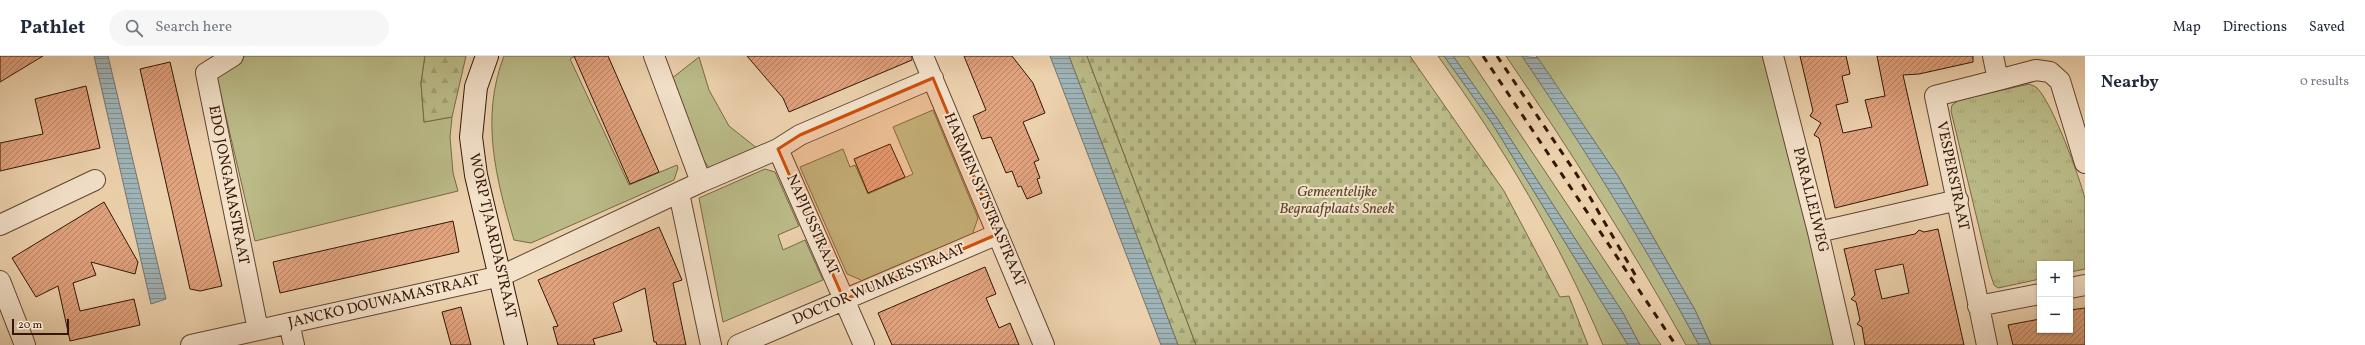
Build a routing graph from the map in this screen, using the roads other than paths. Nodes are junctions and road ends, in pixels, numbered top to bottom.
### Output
1 (233, 56) edge
2 (487, 56) edge
3 (654, 56) edge
4 (923, 56) edge
5 (1773, 56) edge
6 (1993, 56) edge
7 (933, 78) junction
8 (1998, 80) junction
9 (778, 149) junction
10 (2085, 163) edge
11 (95, 180) dead end
12 (701, 182) junction
13 (679, 193) junction
14 (1958, 200) junction
15 (0, 225) edge
16 (1818, 232) junction
17 (998, 234) junction
18 (500, 276) junction
19 (0, 281) edge
20 (2085, 285) edge
21 (2073, 287) edge
22 (2037, 295) edge
23 (844, 300) junction
24 (1978, 306) junction
25 (289, 323) junction
26 (258, 330) junction
27 (25, 345) edge
28 (192, 345) edge
29 (294, 345) edge
30 (516, 345) edge
31 (711, 345) edge
32 (738, 345) edge
33 (864, 345) edge
34 (1044, 345) edge
35 (1844, 345) edge
36 (1987, 345) edge

1 - 26 street, EDO JONGAMASTRAAT
2 - 18 main road, WORP TJAARDASTRAAT
3 - 12 street
4 - 7 street, HARMEN SYTSTRASTRAAT
5 - 16 street, PARALLELWEG
6 - 8 street
7 - 9 street
7 - 17 street, HARMEN SYTSTRASTRAAT
8 - 10 street
8 - 14 street, VESPERSTRAAT
9 - 12 street
9 - 23 street, NAPJUSSTRAAT
11 - 15 street
12 - 13 street, JANCKO DOUWAMASTRAAT
13 - 18 street, JANCKO DOUWAMASTRAAT
13 - 31 street
14 - 16 street
14 - 24 street, VESPERSTRAAT
16 - 35 street, PARALLELWEG
17 - 23 street, DOCTOR WUMKESSTRAAT
17 - 34 street, HARMEN SYTSTRASTRAAT
18 - 25 street, JANCKO DOUWAMASTRAAT
18 - 30 main road, WORP TJAARDASTRAAT
19 - 27 street
20 - 21 street
22 - 24 street
23 - 32 street, DOCTOR WUMKESSTRAAT
23 - 33 street, NAPJUSSTRAAT
24 - 36 street, VESPERSTRAAT
25 - 26 street, JANCKO DOUWAMASTRAAT
25 - 29 street
26 - 28 street, JANCKO DOUWAMASTRAAT

